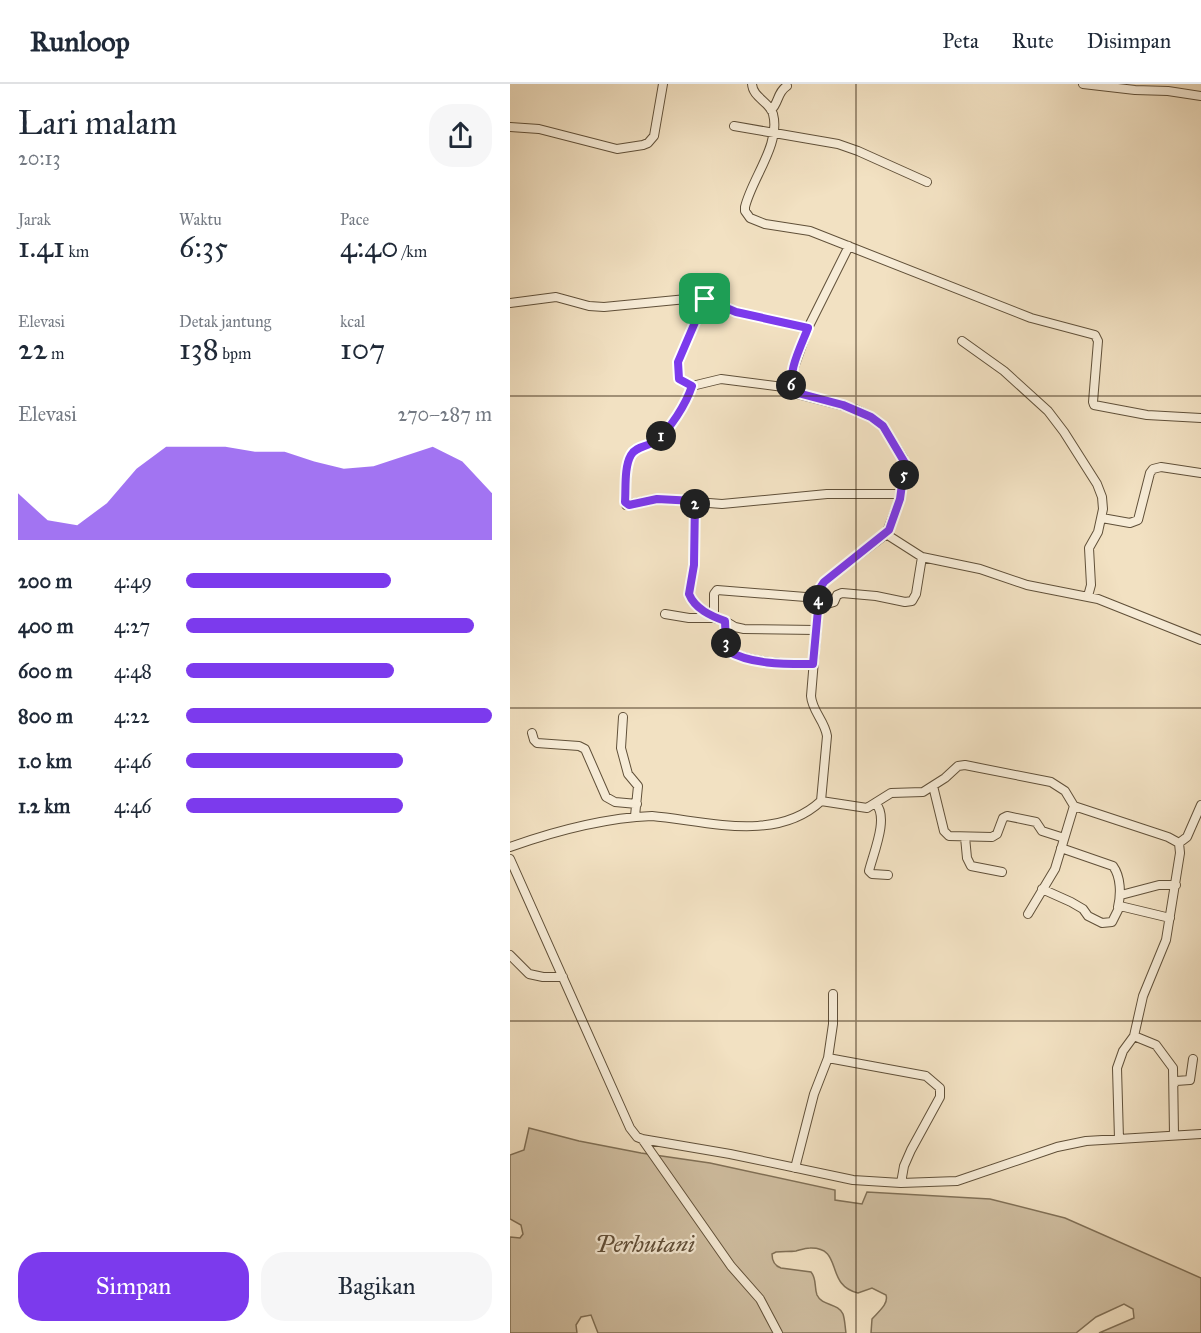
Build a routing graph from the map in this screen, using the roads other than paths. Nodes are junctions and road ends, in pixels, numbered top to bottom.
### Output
1 (663, 84) edge
2 (752, 84) edge
3 (1083, 84) edge
4 (787, 86) dead end
5 (1201, 96) edge
6 (771, 110) junction
7 (734, 126) dead end
8 (510, 127) edge
9 (772, 134) junction
10 (927, 182) dead end
11 (849, 246) junction
12 (705, 299) junction
13 (510, 303) edge
14 (808, 328) junction
15 (962, 341) dead end
16 (692, 386) junction
17 (791, 388) junction
18 (1201, 418) edge
19 (1201, 473) edge
20 (901, 494) junction
21 (695, 501) junction
22 (1102, 518) junction
23 (886, 534) junction
24 (922, 557) junction
25 (1088, 597) junction
26 (818, 598) junction
27 (817, 607) junction
28 (665, 614) dead end
29 (714, 618) junction
30 (725, 621) junction
31 (816, 630) junction
32 (1201, 640) edge
33 (813, 664) junction
34 (623, 717) dead end
35 (532, 733) dead end
36 (933, 786) junction
37 (821, 801) junction
38 (637, 804) junction
39 (876, 804) junction
40 (1074, 806) junction
41 (1201, 806) edge
42 (635, 816) junction
43 (965, 837) junction
44 (1064, 838) junction
45 (1179, 843) junction
46 (510, 847) edge
47 (1061, 848) junction
48 (510, 859) edge
49 (1002, 872) dead end
50 (888, 875) dead end
51 (1176, 885) junction
52 (1042, 889) junction
53 (1120, 895) junction
54 (1118, 907) junction
55 (1028, 914) dead end
56 (1170, 918) junction
57 (510, 955) edge
58 (563, 977) junction
59 (833, 994) dead end
60 (1134, 1036) junction
61 (828, 1058) junction
62 (1194, 1059) dead end
63 (1174, 1084) junction
64 (1201, 1134) edge
65 (1174, 1135) junction
66 (642, 1139) junction
67 (1119, 1139) junction
68 (795, 1168) junction
69 (901, 1183) junction
70 (778, 1333) edge

1 - 8 street
2 - 6 street
3 - 5 street
4 - 6 street
6 - 9 street
7 - 9 street
9 - 10 street
9 - 11 street
11 - 14 street
11 - 18 street
12 - 13 street
12 - 14 street
12 - 16 street
14 - 17 street
15 - 22 street
16 - 17 street
16 - 21 street
17 - 20 street
19 - 22 street
20 - 21 street
20 - 23 street
21 - 29 street
22 - 25 street
23 - 24 street
23 - 26 street
24 - 25 street
24 - 27 street
25 - 32 street
26 - 27 street
26 - 29 street
27 - 31 street
28 - 29 street
29 - 30 street
30 - 31 street
30 - 33 street
31 - 33 street
33 - 37 street
34 - 38 street
35 - 38 street
36 - 39 street
36 - 40 street
36 - 43 street
37 - 39 street
37 - 42 street
38 - 42 street
39 - 50 street
40 - 44 street
40 - 45 street
41 - 45 street
42 - 46 street
43 - 44 street
43 - 49 street
44 - 47 street
45 - 51 street
47 - 52 street
47 - 53 street
48 - 58 street
51 - 53 street
51 - 56 street
52 - 54 street
52 - 55 street
53 - 54 street
54 - 56 street
56 - 60 street
57 - 58 street
58 - 66 street
59 - 61 street
60 - 63 street
60 - 67 street
61 - 68 street
61 - 69 street
62 - 63 street
63 - 65 street
64 - 65 street
65 - 67 street
66 - 68 street
66 - 70 street
67 - 69 street
68 - 69 street

